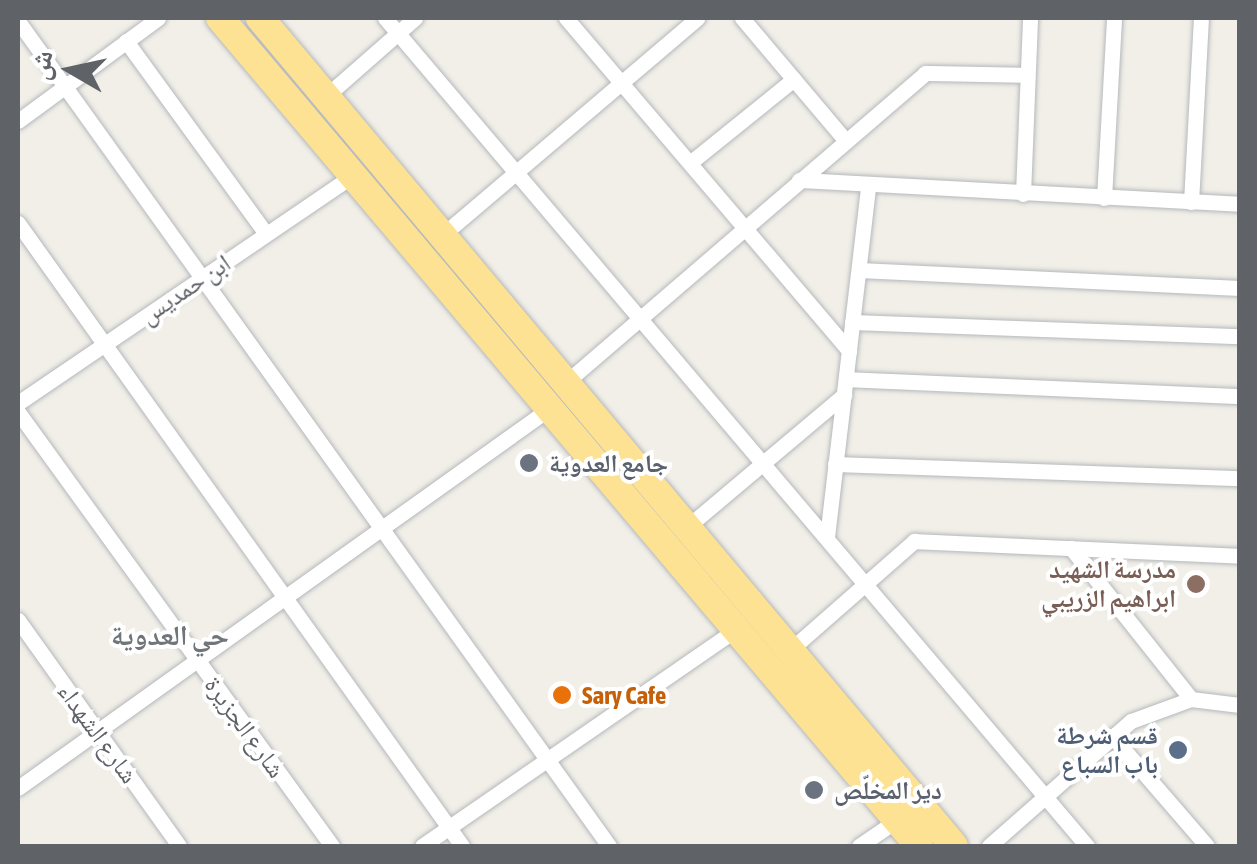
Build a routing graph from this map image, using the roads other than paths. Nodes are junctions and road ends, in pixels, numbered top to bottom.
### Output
1 (158, 18) edge
2 (220, 18) edge
3 (385, 18) edge
4 (415, 18) edge
5 (566, 18) edge
6 (697, 18) edge
7 (742, 18) edge
8 (1030, 18) edge
9 (1114, 18) edge
10 (1201, 18) edge
11 (266, 20) edge
12 (18, 21) edge
13 (397, 32) junction
14 (126, 41) junction
15 (1027, 75) junction
16 (794, 79) junction
17 (622, 82) junction
18 (65, 86) junction
19 (325, 97) junction
20 (18, 121) edge
21 (846, 140) junction
22 (691, 162) junction
23 (516, 173) junction
24 (354, 175) junction
25 (798, 180) junction
26 (868, 186) junction
27 (1023, 194) junction
28 (1104, 198) junction
29 (1191, 202) junction
30 (1240, 204) edge
31 (18, 223) edge
32 (745, 226) junction
33 (266, 234) junction
34 (440, 237) junction
35 (858, 270) junction
36 (199, 280) junction
37 (1240, 288) edge
38 (638, 316) junction
39 (852, 322) junction
40 (1240, 336) edge
41 (105, 344) junction
42 (849, 351) junction
43 (844, 387) junction
44 (557, 396) junction
45 (1240, 396) edge
46 (18, 403) edge
47 (18, 412) edge
48 (762, 462) junction
49 (835, 464) junction
50 (1240, 478) edge
51 (686, 528) junction
52 (382, 531) junction
53 (827, 537) junction
54 (1071, 548) junction
55 (1240, 556) edge
56 (866, 583) junction
57 (288, 602) junction
58 (18, 620) edge
59 (736, 629) junction
60 (790, 652) junction
61 (197, 661) junction
62 (1191, 699) junction
63 (1240, 705) edge
64 (96, 731) junction
65 (1112, 736) junction
66 (548, 759) junction
67 (18, 788) edge
68 (1045, 796) junction
69 (897, 820) junction
70 (448, 828) junction
71 (179, 846) edge
72 (332, 846) edge
73 (422, 846) edge
74 (462, 846) edge
75 (610, 846) edge
76 (859, 846) edge
77 (919, 846) edge
78 (954, 846) edge
79 (989, 846) edge
80 (1086, 846) edge
81 (1207, 846) edge

1 - 14 street
2 - 24 highway
3 - 13 street
4 - 13 street
5 - 17 street
6 - 17 street
7 - 16 street
8 - 15 street
9 - 28 street
10 - 29 street
11 - 19 highway
12 - 18 street
13 - 19 street
13 - 23 street
14 - 18 street
14 - 33 street
15 - 21 street
15 - 27 street
16 - 21 street
16 - 22 street
17 - 22 street
17 - 23 street
18 - 20 street
18 - 36 street
19 - 34 highway
21 - 25 street
22 - 32 street
23 - 34 street
23 - 38 street
24 - 33 street, ابن حمديس
24 - 44 highway
25 - 26 street
25 - 32 street
26 - 27 street
26 - 35 street
27 - 28 street
28 - 29 street
29 - 30 street
31 - 41 street
32 - 38 street
32 - 42 street
33 - 36 street, ابن حمديس
34 - 44 highway
35 - 37 street
35 - 39 street
36 - 41 street, ابن حمديس
36 - 52 street
38 - 44 street
38 - 48 street
39 - 40 street
39 - 42 street
41 - 46 street, ابن حمديس
41 - 57 street
42 - 43 street
43 - 45 street
43 - 48 street
43 - 49 street
44 - 51 highway
44 - 52 street
44 - 59 highway
47 - 61 street, شارع الجزيرة
48 - 51 street
48 - 53 street
49 - 50 street
49 - 53 street
51 - 60 highway
52 - 57 street
52 - 66 street
53 - 56 street
54 - 55 street
54 - 56 street
54 - 62 street
56 - 60 street
56 - 68 street
57 - 61 street
57 - 70 street
58 - 64 street, شارع الشهداء
59 - 66 street
59 - 69 highway
60 - 78 highway
61 - 64 street
61 - 72 street, شارع الجزيرة
62 - 63 street
62 - 65 street
64 - 67 street
64 - 71 street, شارع الشهداء
65 - 68 street
65 - 81 street
66 - 70 street
66 - 75 street
68 - 79 street
68 - 80 street
69 - 76 street
69 - 77 highway
70 - 73 street
70 - 74 street

